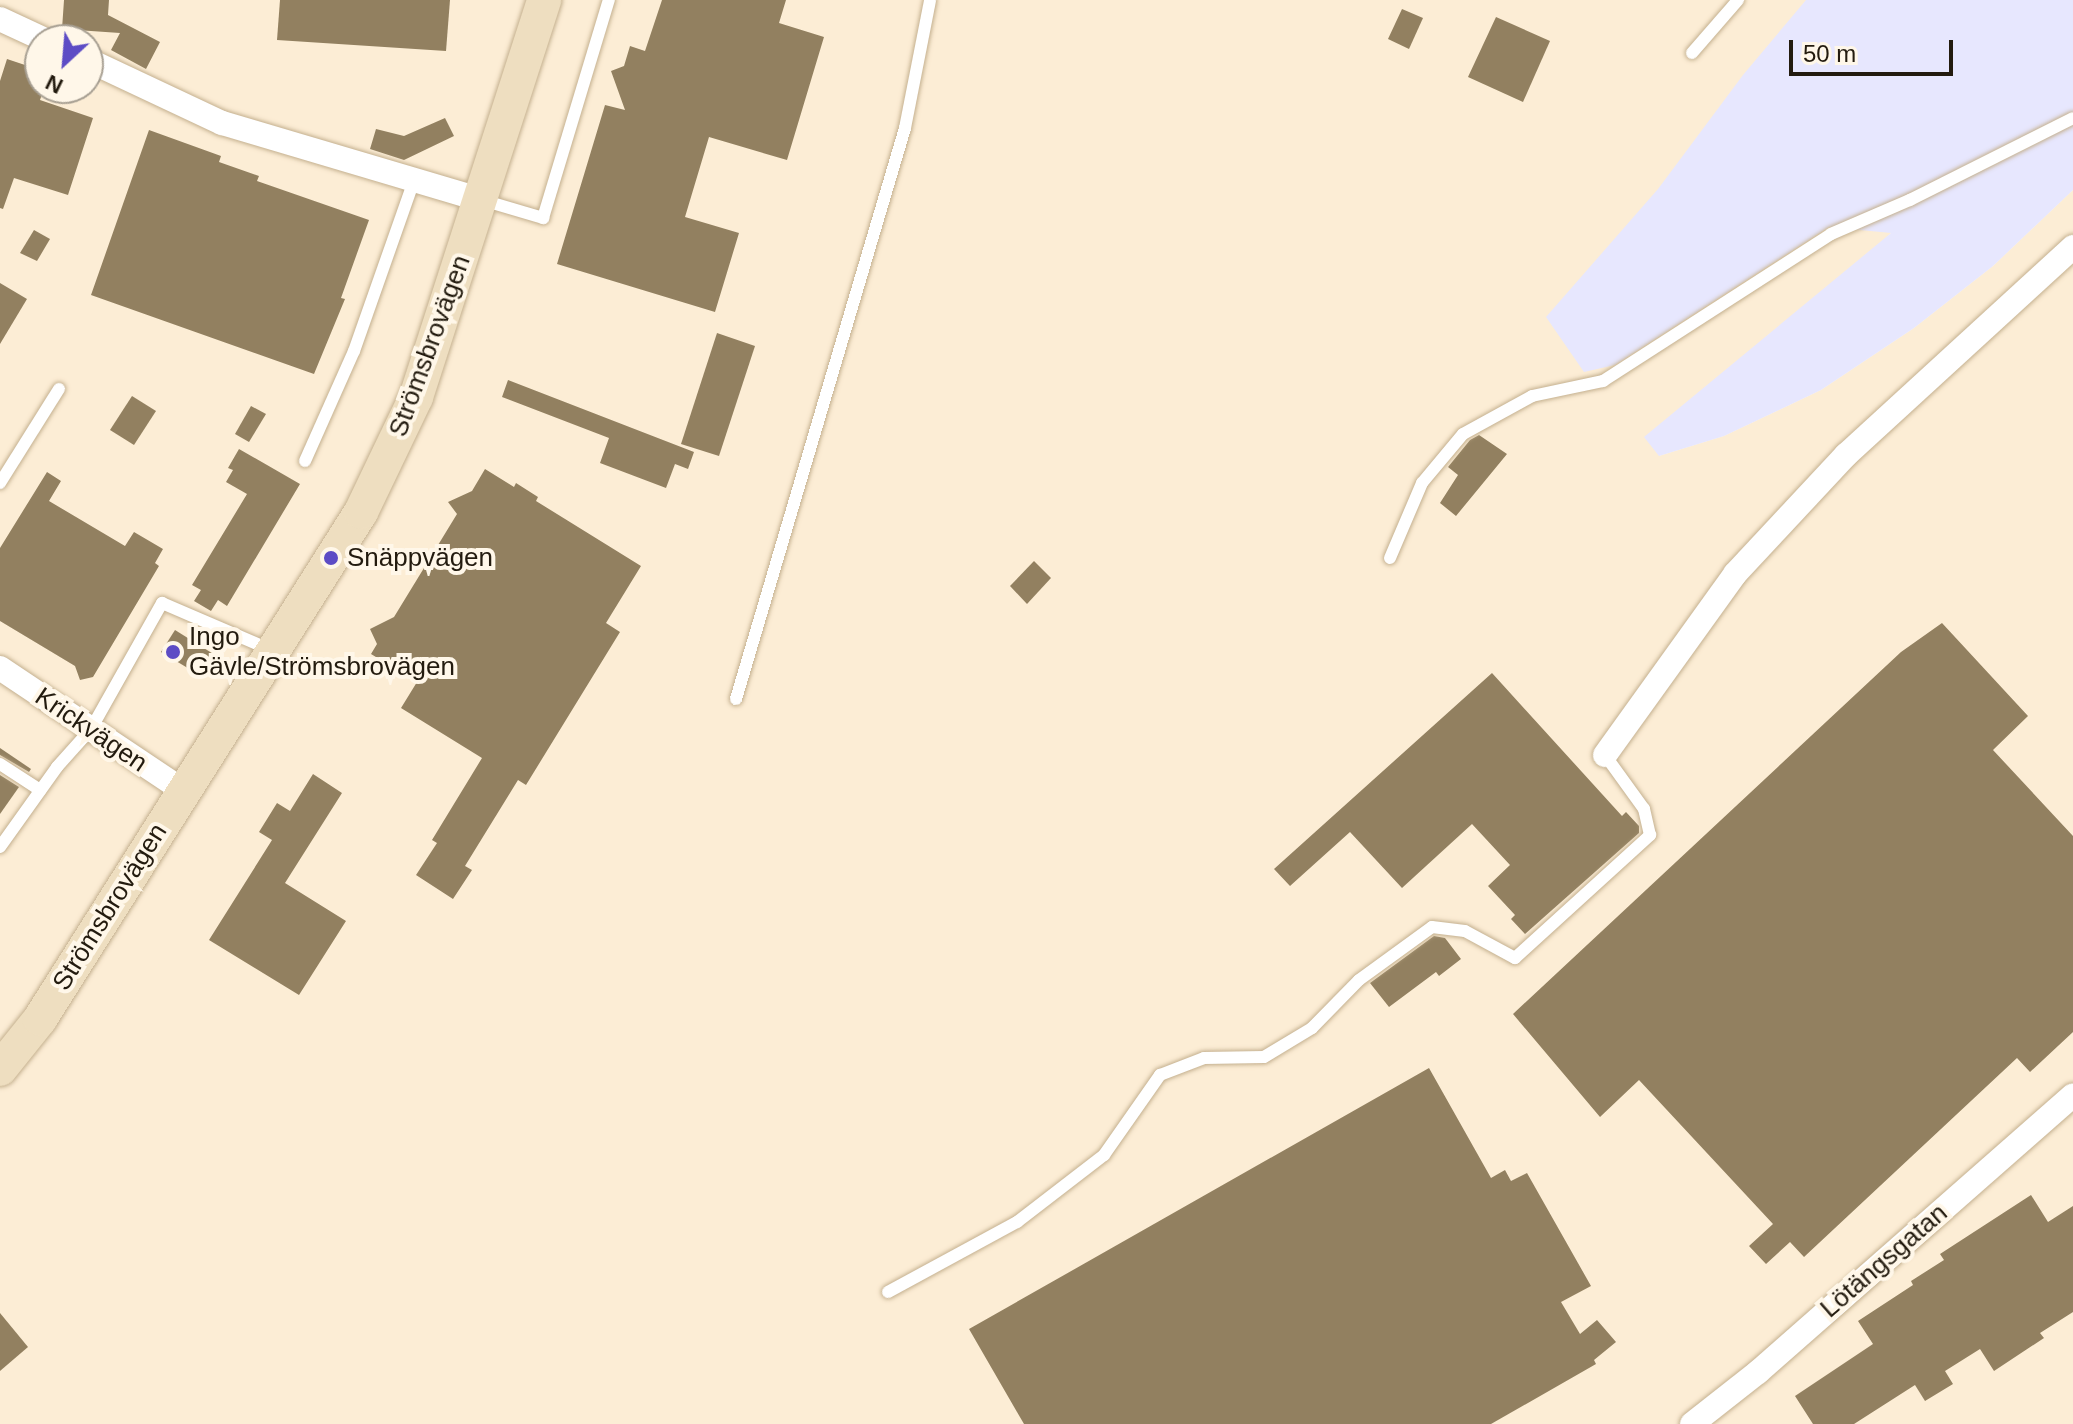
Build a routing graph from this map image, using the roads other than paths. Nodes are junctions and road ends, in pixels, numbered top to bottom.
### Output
1 (544, 0) edge
2 (609, 0) edge
3 (930, 0) edge
4 (1738, 0) edge
5 (0, 19) edge
6 (24, 30) edge
7 (1692, 53) dead end
8 (104, 68) edge
9 (2073, 118) edge
10 (414, 181) junction
11 (482, 200) junction
12 (2073, 247) edge
13 (59, 389) dead end
14 (305, 461) dead end
15 (0, 483) edge
16 (1390, 558) dead end
17 (272, 650) junction
18 (0, 668) edge
19 (736, 699) dead end
20 (91, 729) junction
21 (1605, 755) joint
22 (0, 764) edge
23 (40, 790) junction
24 (182, 790) junction
25 (0, 847) edge
26 (0, 1069) edge
27 (2073, 1095) edge
28 (888, 1292) dead end
29 (1692, 1424) edge

1 - 11 main road, Strömsbrovägen
2 - 11 lane
3 - 19 lane
4 - 7 lane
5 - 6 street
8 - 10 street
9 - 16 lane
10 - 11 street
10 - 14 lane
11 - 17 main road, Strömsbrovägen
12 - 21 street
13 - 15 lane
17 - 20 lane
17 - 24 main road, Strömsbrovägen
18 - 20 street, Krickvägen
20 - 23 lane
20 - 24 street, Krickvägen
21 - 28 lane
22 - 23 lane
23 - 25 lane
24 - 26 main road, Strömsbrovägen
27 - 29 street, Lötängsgatan

